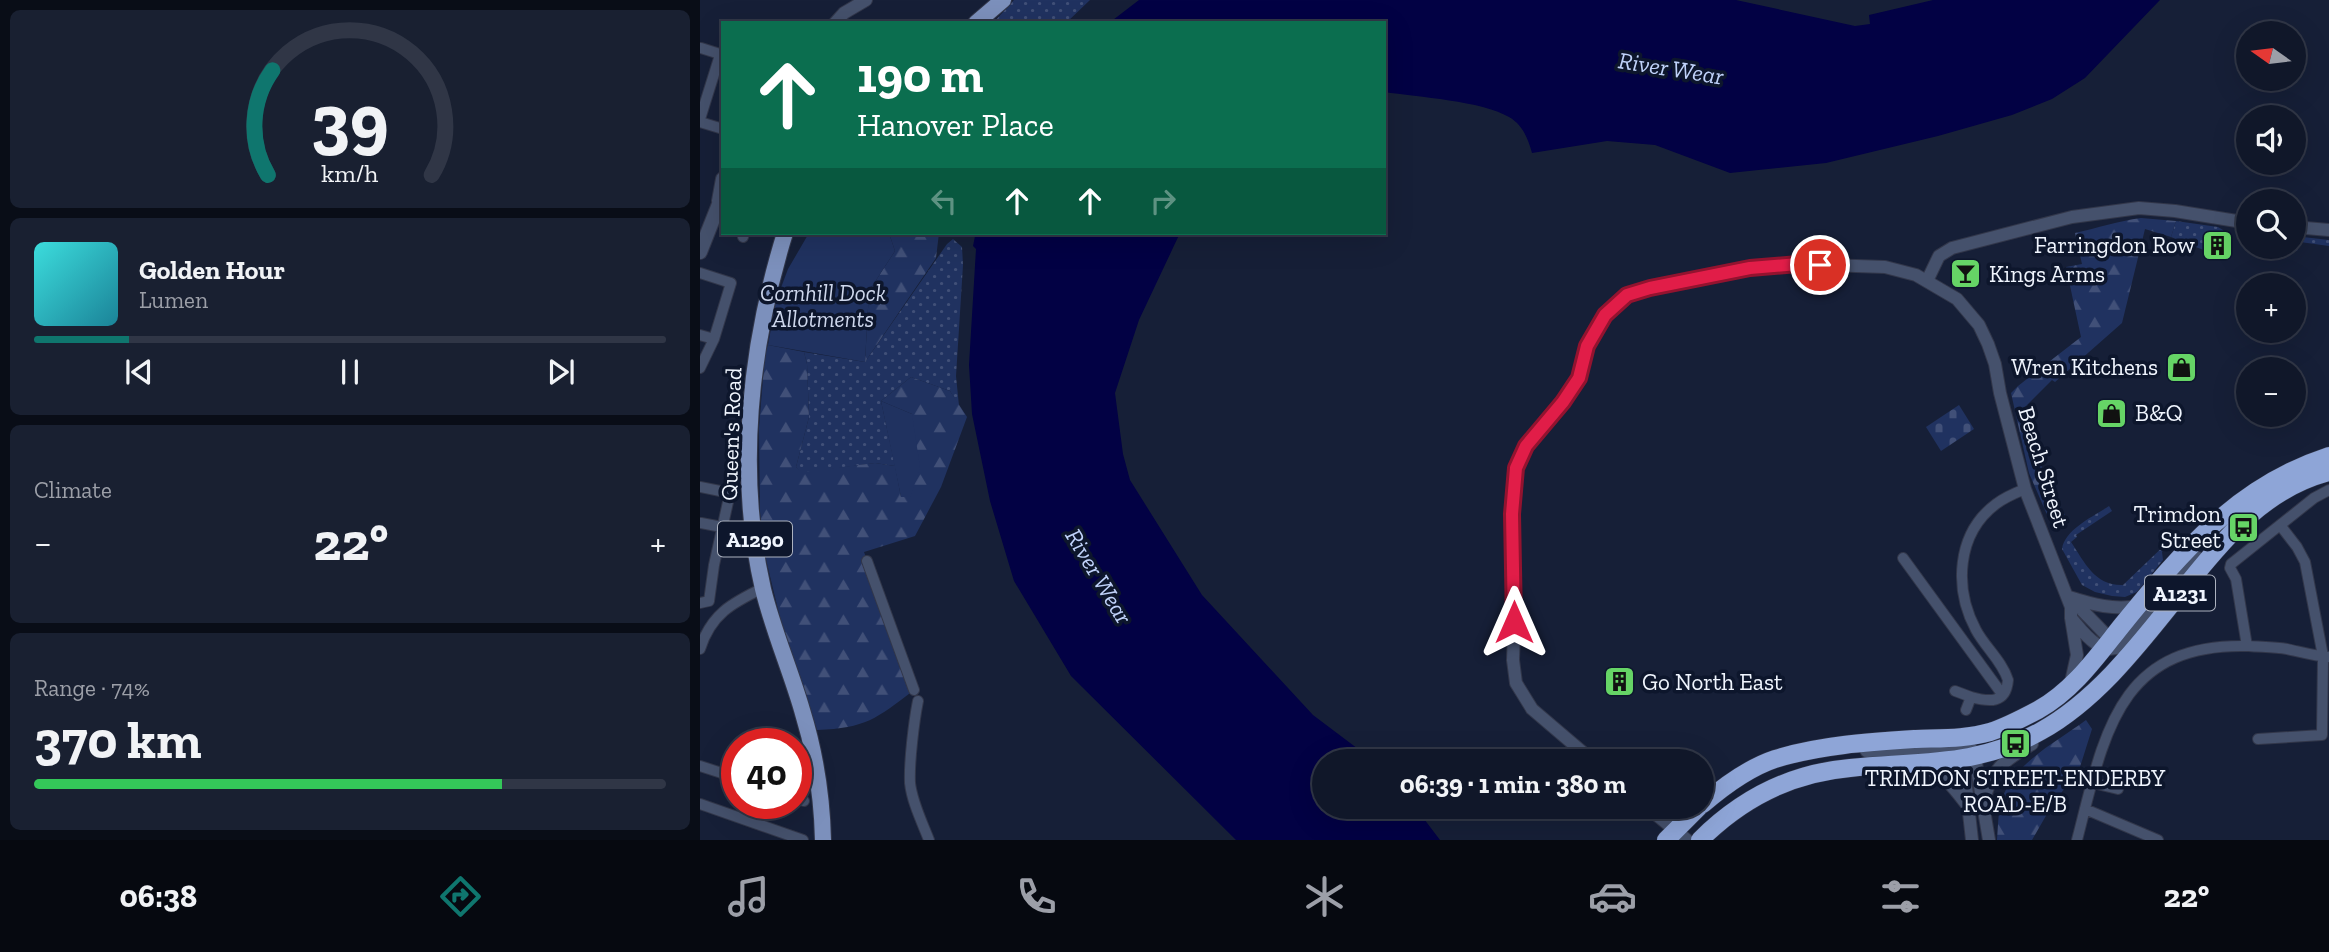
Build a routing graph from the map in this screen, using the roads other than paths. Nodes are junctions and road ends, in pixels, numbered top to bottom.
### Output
1 (866, 0) edge
2 (1003, 0) edge
3 (837, 21) edge
4 (978, 21) edge
5 (701, 48) edge
6 (721, 55) edge
7 (721, 58) edge
8 (700, 120) edge
9 (721, 128) edge
10 (721, 199) edge
11 (2236, 221) edge
12 (2306, 228) edge
13 (2329, 230) edge
14 (784, 235) edge
15 (700, 251) edge
16 (700, 274) edge
17 (1927, 281) junction
18 (700, 335) edge
19 (713, 339) junction
20 (700, 368) edge
21 (2329, 456) edge
22 (2329, 472) edge
23 (700, 487) edge
24 (2025, 489) junction
25 (2329, 490) edge
26 (701, 523) edge
27 (2280, 525) junction
28 (722, 527) junction
29 (2218, 546) junction
30 (1903, 558) dead end
31 (867, 561) dead end
32 (763, 588) junction
33 (700, 603) edge
34 (2139, 606) junction
35 (2069, 607) junction
36 (2111, 646) junction
37 (2247, 646) junction
38 (700, 649) edge
39 (2326, 657) edge
40 (2114, 671) junction
41 (2070, 686) junction
42 (1955, 691) dead end
43 (2002, 694) junction
44 (1970, 697) junction
45 (1966, 710) dead end
46 (2043, 731) junction
47 (2258, 739) dead end
48 (1579, 749) edge
49 (1968, 750) junction
50 (1918, 764) junction
51 (700, 766) edge
52 (721, 773) edge
53 (2093, 783) junction
54 (2118, 789) dead end
55 (1714, 794) edge
56 (1984, 803) junction
57 (700, 804) edge
58 (1967, 805) junction
59 (2085, 809) junction
60 (1659, 819) edge
61 (1690, 819) edge
62 (1676, 836) edge
63 (803, 840) edge
64 (823, 840) edge
65 (929, 840) edge
66 (1700, 840) edge
67 (1972, 840) edge
68 (1989, 840) edge
69 (2077, 840) edge
70 (2158, 840) edge

1 - 3 street
2 - 4 main road
5 - 6 street
7 - 8 street
8 - 9 street
10 - 15 main road
11 - 17 street
12 - 13 street
14 - 32 main road, Queen's Road / A1290
16 - 19 street
17 - 24 street, Beach Street
17 - 48 street, Beach Street
18 - 19 street
19 - 20 street
21 - 34 highway, A1231
22 - 29 highway, A1231
23 - 28 street
24 - 35 street, Beach Street
24 - 43 street
25 - 27 street
26 - 28 street
27 - 37 street
27 - 39 street
28 - 33 street
29 - 36 street
29 - 40 highway, A1231
30 - 43 street
31 - 65 street
32 - 38 street
32 - 64 main road, Queen's Road / A1290
34 - 35 street
34 - 36 highway, A1231
35 - 36 street, Beach Street
35 - 41 street
36 - 40 street
36 - 41 highway, A1231
37 - 39 street
37 - 53 street
39 - 47 street
40 - 46 highway, A1231
41 - 49 highway, A1231
42 - 44 street
43 - 44 street
44 - 45 street
46 - 49 highway, A1231
46 - 56 street
49 - 50 highway, A1231
49 - 55 highway, A1231
49 - 56 street
49 - 58 street
50 - 58 street
50 - 66 highway, A1231
51 - 52 street
53 - 54 street
53 - 59 street
56 - 68 street
57 - 63 street
58 - 67 street
59 - 69 street
59 - 70 street
60 - 62 street
61 - 62 highway, A1231

